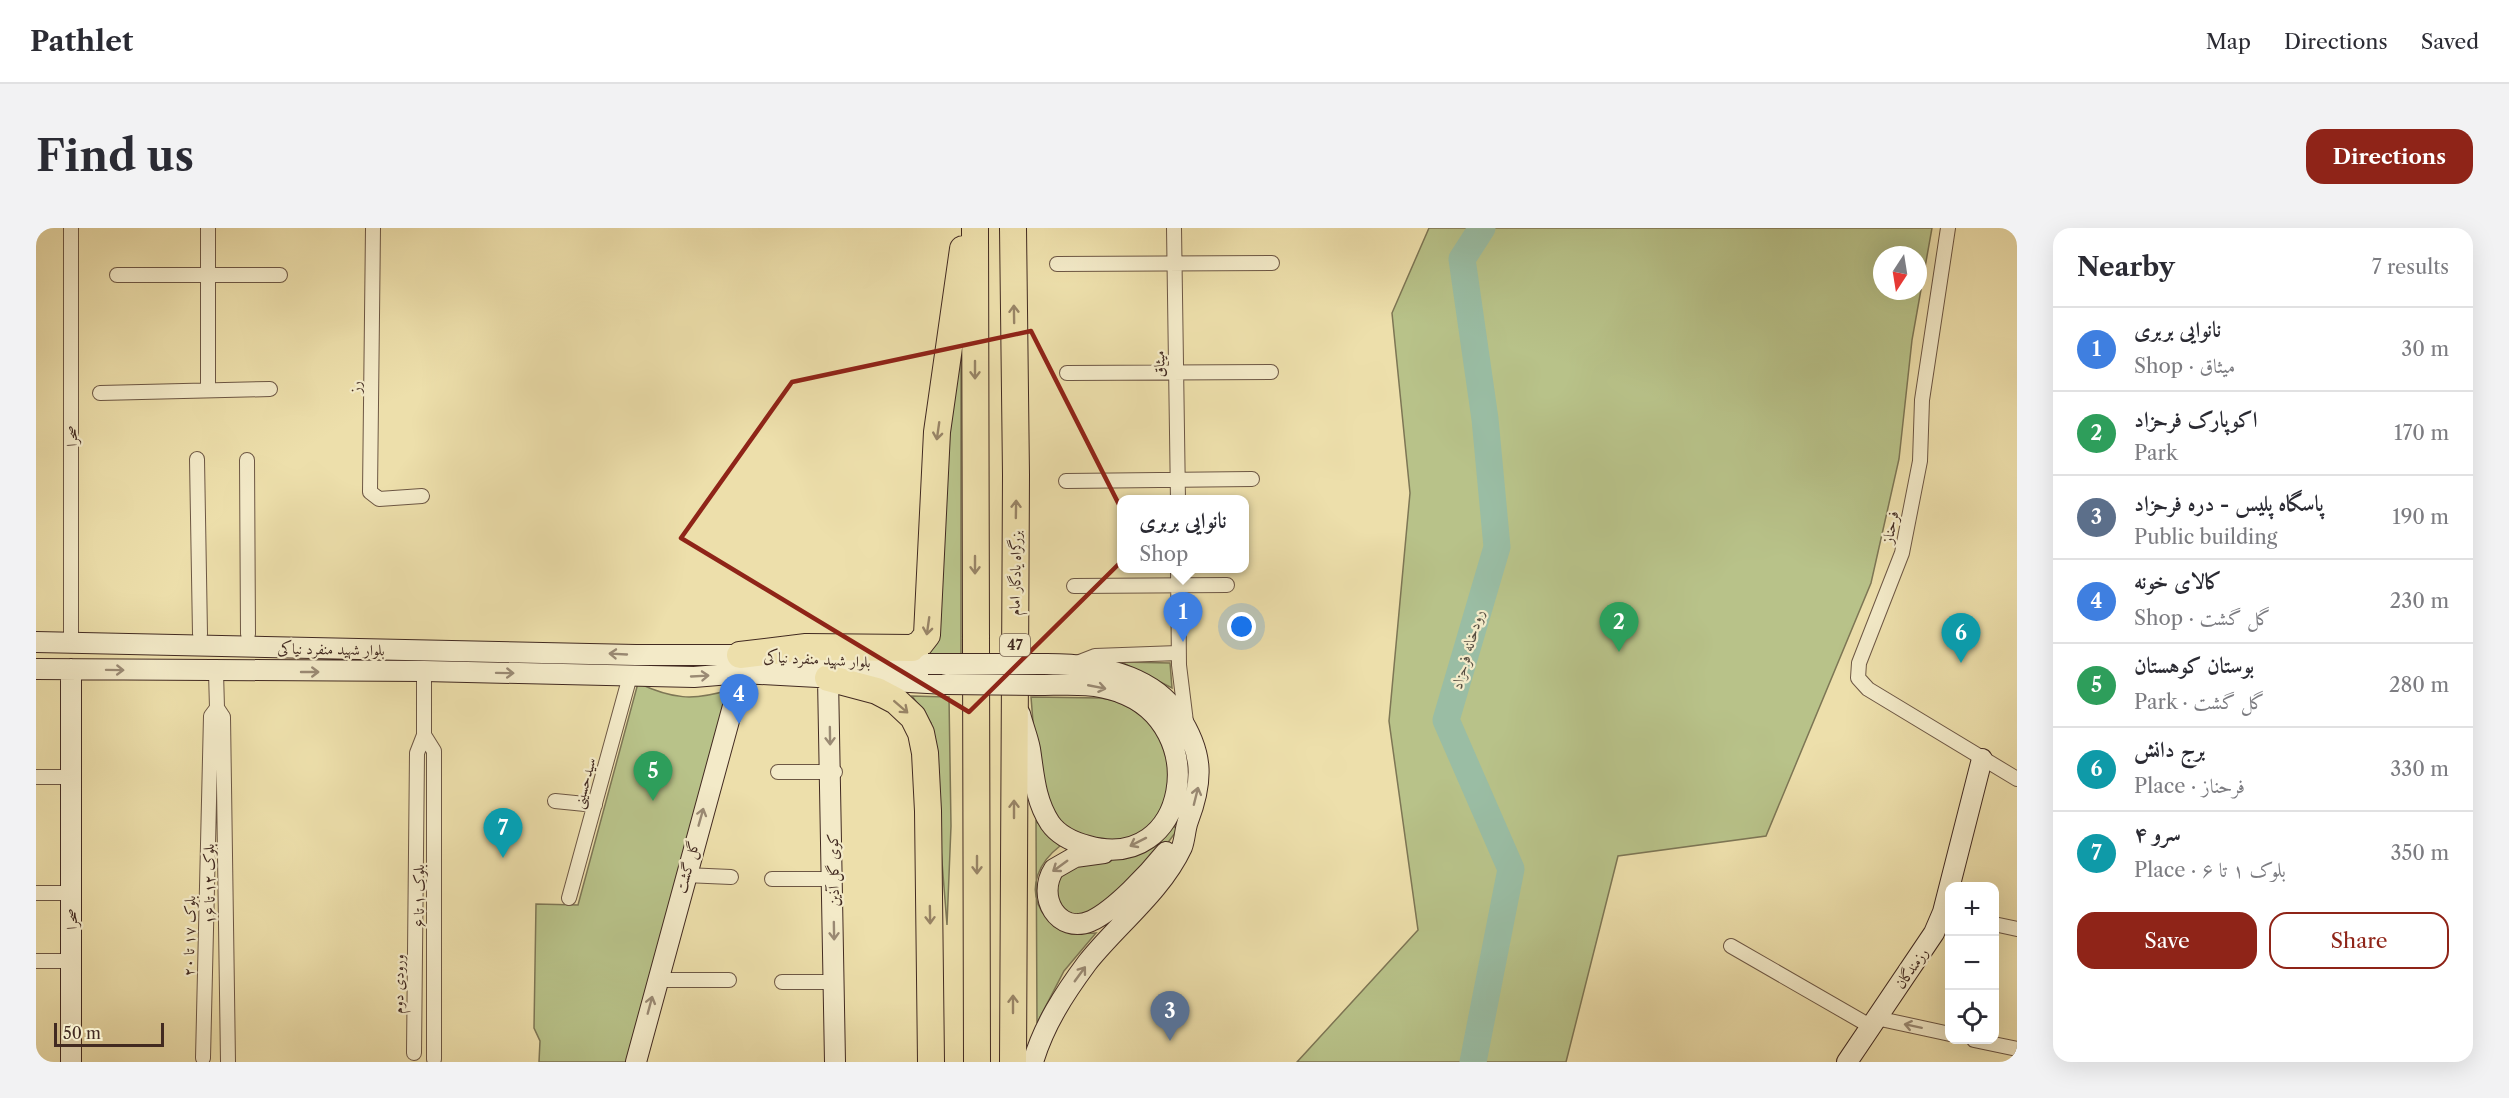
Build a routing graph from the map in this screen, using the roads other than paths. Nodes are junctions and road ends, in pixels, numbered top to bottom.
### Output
1 (71, 228) edge
2 (208, 228) edge
3 (373, 228) edge
4 (967, 228) edge
5 (975, 228) edge
6 (1174, 228) edge
7 (1948, 228) edge
8 (1014, 236) edge
9 (1272, 263) dead end
10 (1057, 264) dead end
11 (1174, 264) junction
12 (117, 275) dead end
13 (280, 275) dead end
14 (208, 276) junction
15 (1271, 372) dead end
16 (1067, 373) dead end
17 (1175, 373) junction
18 (270, 389) dead end
19 (208, 390) junction
20 (100, 393) dead end
21 (197, 459) dead end
22 (247, 460) dead end
23 (1252, 479) dead end
24 (1066, 481) dead end
25 (1178, 481) junction
26 (1178, 495) edge
27 (422, 496) dead end
28 (1178, 573) edge
29 (1227, 585) dead end
30 (1074, 586) dead end
31 (1178, 586) junction
32 (200, 634) junction
33 (248, 634) junction
34 (36, 642) edge
35 (77, 644) junction
36 (582, 653) junction
37 (1178, 653) junction
38 (1077, 663) junction
39 (741, 664) junction
40 (36, 669) edge
41 (71, 669) junction
42 (424, 671) junction
43 (216, 672) junction
44 (630, 676) junction
45 (828, 678) junction
46 (1016, 700) junction
47 (217, 708) junction
48 (1187, 727) junction
49 (424, 735) junction
50 (1982, 759) junction
51 (778, 772) dead end
52 (833, 772) junction
53 (36, 777) edge
54 (71, 777) junction
55 (2017, 779) edge
56 (555, 801) dead end
57 (595, 805) junction
58 (1187, 823) junction
59 (1115, 850) junction
60 (685, 875) junction
61 (730, 878) dead end
62 (772, 879) dead end
63 (833, 879) junction
64 (1953, 882) edge
65 (36, 893) edge
66 (71, 893) junction
67 (569, 898) dead end
68 (1945, 915) edge
69 (1999, 925) edge
70 (2017, 929) edge
71 (1731, 946) dead end
72 (36, 961) edge
73 (71, 961) junction
74 (657, 980) junction
75 (729, 980) dead end
76 (782, 982) dead end
77 (835, 982) junction
78 (1873, 1022) junction
79 (1945, 1033) edge
80 (1993, 1044) edge
81 (2017, 1049) edge
82 (414, 1053) dead end
83 (203, 1058) dead end
84 (434, 1059) dead end
85 (71, 1062) edge
86 (228, 1062) edge
87 (636, 1062) edge
88 (835, 1062) edge
89 (931, 1062) edge
90 (977, 1062) edge
91 (1013, 1062) edge
92 (1033, 1062) edge
93 (1847, 1062) edge

1 - 35 street, صحرا
2 - 14 street
3 - 27 street, رز
4 -> 39 highway
5 -> 90 highway
6 - 11 street, میثاق
7 - 50 street, فرحناز
46 -> 8 highway, بزرگراه یادگار امام / 47
9 - 11 street
10 - 11 street
11 - 17 street, میثاق
12 - 14 street
13 - 14 street
14 - 19 street
15 - 17 street
16 - 17 street
17 - 25 street, میثاق
18 - 19 street
19 - 20 street
21 - 32 street
22 - 33 street
23 - 25 street
24 - 25 street
25 - 26 street, میثاق
28 - 31 street
29 - 31 street
30 - 31 street
31 - 37 street
32 - 33 main road
32 - 35 main road
33 - 36 main road
34 - 35 main road, بلوار شهید منفرد نیاکی
35 - 36 main road, بلوار شهید منفرد نیاکی
39 -> 36 main road, بلوار شهید منفرد نیاکی
37 - 38 street
37 - 48 street
38 - 39 main road, بلوار شهید منفرد نیاکی, bridge
38 - 48 main road, بلوار شهید منفرد نیاکی
44 -> 39 main road, بلوار شهید منفرد نیاکی
39 - 45 main road, بلوار شهید منفرد نیاکی
60 -> 39 main road, گل گشت
40 - 41 main road, بلوار شهید منفرد نیاکی
41 -> 43 main road, بلوار شهید منفرد نیاکی
41 - 54 main road, صحرا
43 -> 42 main road, بلوار شهید منفرد نیاکی
42 -> 44 main road, بلوار شهید منفرد نیاکی
42 - 49 street
43 - 47 street
44 - 57 street, سیدحسینی
45 -> 52 main road, کوی گل آذین
45 -> 59 main road, بلوار شهید منفرد نیاکی, bridge
45 -> 89 highway
46 - 59 main road
91 -> 46 highway, بزرگراه یادگار امام / 47
47 - 83 street, بلوک ۱۷ تا ۲۰
47 - 86 street, بلوک ۱۲ تا ۱۶
58 -> 48 main road, بلوار شهید منفرد نیاکی
49 - 82 street, ورودی دوم
49 - 84 street, بلوک ۱ تا ۶
50 - 55 street
50 - 64 main road, رزمندگان
51 - 52 street
52 - 63 main road, کوی گل آذین
53 - 54 street
54 - 66 main road, صحرا
56 - 57 street
57 - 67 street, سیدحسینی
59 -> 58 main road, بلوار شهید منفرد نیاکی
92 -> 58 main road, بلوار شهید منفرد نیاکی
60 - 61 street
60 - 74 main road, گل گشت
62 - 63 street
63 -> 77 main road, کوی گل آذین
65 - 66 street
66 - 73 main road, صحرا
68 - 78 main road, رزمندگان
69 - 70 street
71 - 78 street
72 - 73 street
73 - 85 main road, صحرا
74 - 75 street
87 -> 74 main road, گل گشت
76 - 77 street
77 - 88 main road, کوی گل آذین
79 -> 78 street
78 - 93 main road, رزمندگان
80 - 81 street

